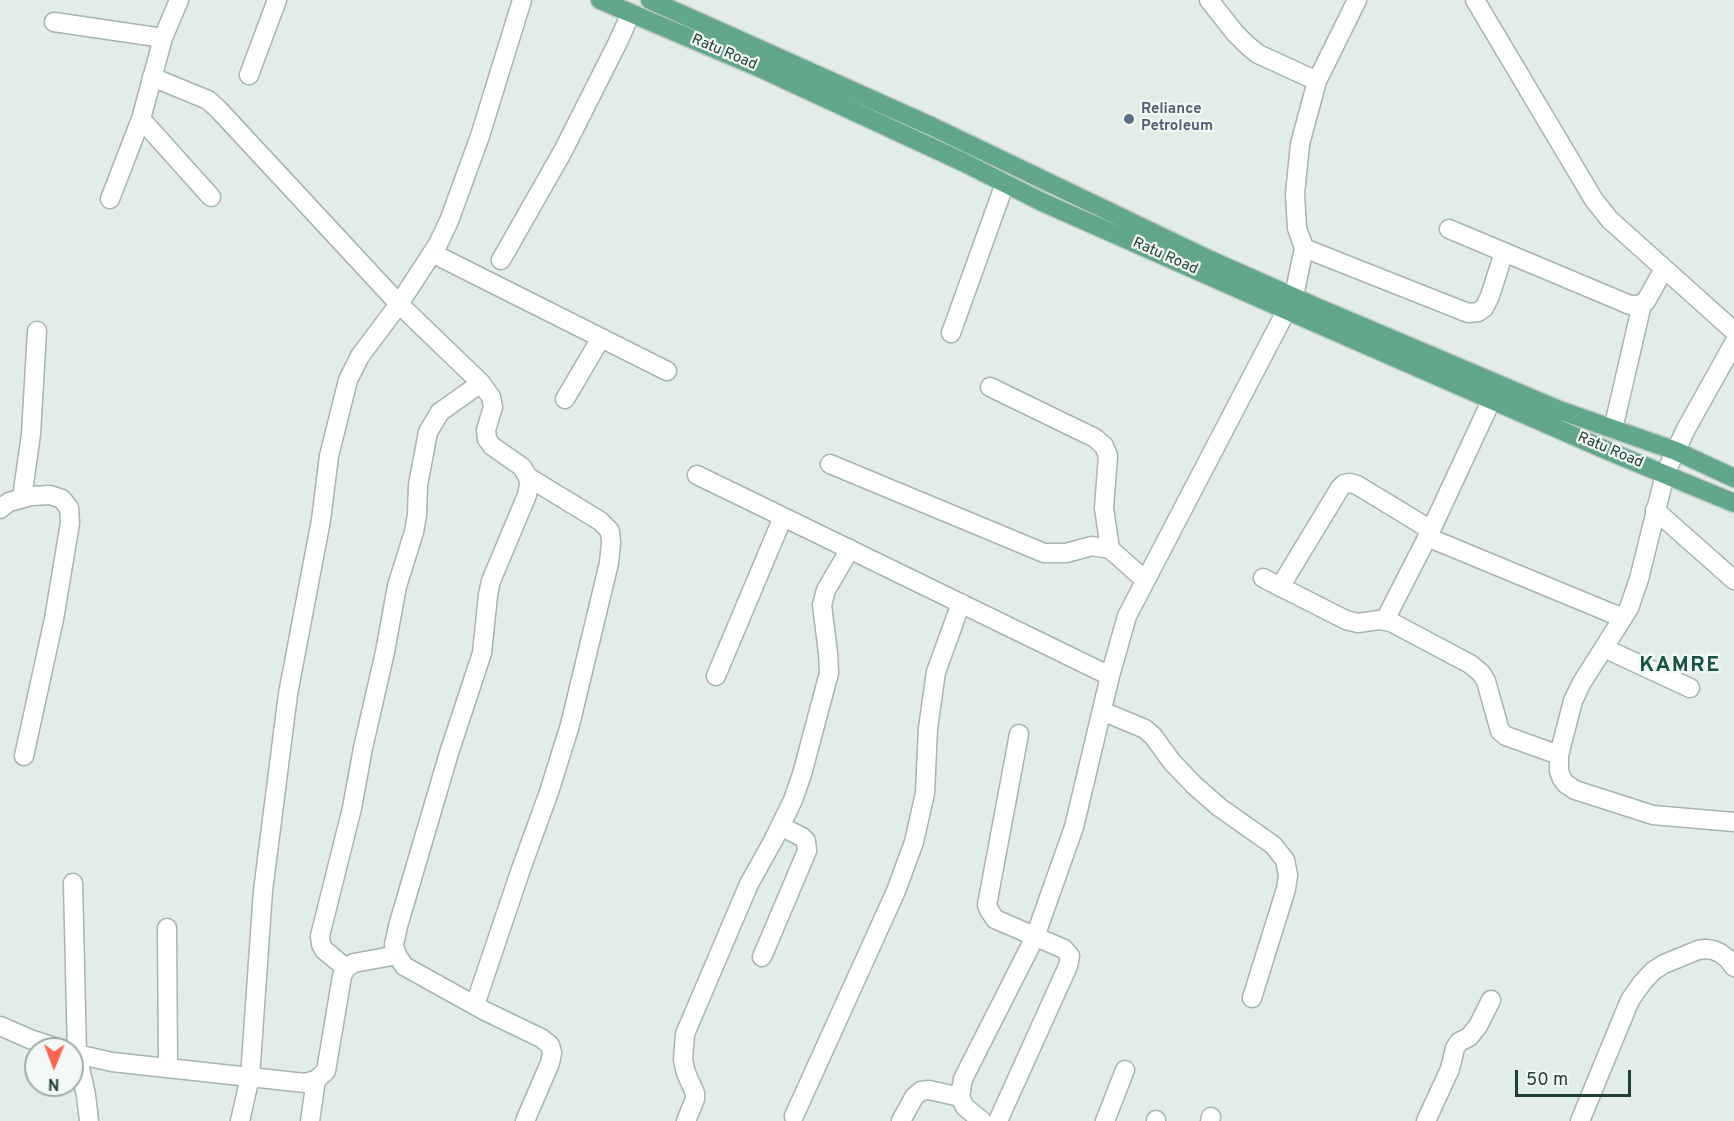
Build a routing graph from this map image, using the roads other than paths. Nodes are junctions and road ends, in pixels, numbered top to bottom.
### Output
1 (179, 0) edge
2 (277, 0) edge
3 (522, 0) edge
4 (600, 0) edge
5 (650, 0) edge
6 (1209, 0) edge
7 (1357, 0) edge
8 (1475, 0) edge
9 (631, 13) junction
10 (54, 22) dead end
11 (163, 38) junction
12 (249, 75) dead end
13 (152, 77) junction
14 (1317, 81) junction
15 (141, 119) junction
16 (1005, 183) junction
17 (211, 197) dead end
18 (110, 200) dead end
19 (1449, 229) dead end
20 (1304, 248) junction
21 (1504, 252) junction
22 (432, 253) junction
23 (501, 260) dead end
24 (1664, 269) junction
25 (1290, 303) junction
26 (399, 304) junction
27 (1642, 304) junction
28 (37, 331) dead end
29 (1734, 332) edge
30 (951, 333) dead end
31 (601, 338) junction
32 (1734, 343) edge
33 (667, 371) dead end
34 (481, 383) junction
35 (990, 387) dead end
36 (565, 399) dead end
37 (1492, 399) junction
38 (1613, 429) junction
39 (1676, 451) junction
40 (830, 464) dead end
41 (1665, 474) junction
42 (696, 475) dead end
43 (528, 477) junction
44 (1734, 478) edge
45 (22, 498) junction
46 (1734, 503) edge
47 (0, 509) edge
48 (1655, 510) junction
49 (783, 517) junction
50 (1429, 534) junction
51 (850, 549) junction
52 (1110, 549) junction
53 (1263, 578) dead end
54 (1145, 580) junction
55 (1734, 580) edge
56 (1280, 586) junction
57 (961, 603) junction
58 (1623, 618) junction
59 (1385, 620) junction
60 (1604, 648) junction
61 (716, 676) dead end
62 (1110, 676) junction
63 (1690, 688) dead end
64 (1102, 711) junction
65 (1019, 734) dead end
66 (1559, 754) junction
67 (24, 756) dead end
68 (1734, 822) edge
69 (780, 826) junction
70 (73, 883) dead end
71 (167, 928) dead end
72 (1035, 937) junction
73 (397, 955) junction
74 (762, 957) dead end
75 (1734, 967) edge
76 (346, 968) junction
77 (1252, 998) dead end
78 (1491, 1000) dead end
79 (475, 1005) junction
80 (0, 1026) edge
81 (25, 1037) edge
82 (70, 1037) edge
83 (84, 1055) edge
84 (168, 1068) junction
85 (1125, 1070) dead end
86 (250, 1077) junction
87 (316, 1080) junction
88 (84, 1090) edge
89 (960, 1097) junction
90 (794, 1116) dead end
91 (976, 1119) edge
92 (89, 1121) edge
93 (240, 1121) edge
94 (310, 1121) edge
95 (525, 1121) edge
96 (686, 1121) edge
97 (901, 1121) edge
98 (998, 1121) edge
99 (1106, 1121) edge
100 (1426, 1121) edge
101 (1580, 1121) edge

1 - 11 street
2 - 12 street
3 - 22 street
4 - 9 main road, Ratu Road
5 - 25 main road, Ratu Road
6 - 14 street
7 - 14 street
8 - 24 street
9 - 16 main road, Ratu Road
9 - 23 street
10 - 11 street
11 - 13 street
13 - 15 street
13 - 26 street
14 - 20 street
15 - 17 street
15 - 18 street
16 - 25 main road, Ratu Road
16 - 30 street
19 - 21 street
20 - 21 street
20 - 25 street
21 - 27 street
22 - 26 street
22 - 31 street
24 - 27 street
24 - 29 street
25 - 37 main road, Ratu Road
25 - 38 main road, Ratu Road
25 - 54 street
26 - 34 street
26 - 86 street
27 - 38 street
28 - 45 street
31 - 33 street
31 - 36 street
32 - 39 street
34 - 43 street
34 - 76 street
35 - 52 street
37 - 41 main road, Ratu Road
37 - 50 street
38 - 39 main road, Ratu Road
39 - 41 street
39 - 44 main road, Ratu Road
40 - 52 street
41 - 46 main road, Ratu Road
41 - 48 street
42 - 49 street
43 - 73 street
43 - 79 street
45 - 47 street
45 - 67 street
48 - 55 street
48 - 58 street
49 - 51 street
49 - 61 street
50 - 56 street
50 - 58 street
50 - 59 street
51 - 57 street
51 - 69 street
52 - 54 street
53 - 56 street
54 - 62 street
56 - 59 street
57 - 62 street
57 - 90 street
58 - 60 street
59 - 66 street
60 - 63 street
60 - 66 street
62 - 64 street
64 - 72 street
64 - 77 street
65 - 72 street
66 - 68 street
69 - 74 street
69 - 96 street
70 - 82 street
71 - 84 street
72 - 89 street
72 - 98 street
73 - 76 street
73 - 79 street
75 - 101 street
76 - 87 street
78 - 100 street
79 - 95 street
80 - 81 street
83 - 84 street
84 - 86 street
85 - 99 street
86 - 87 street
86 - 93 street
87 - 94 street
88 - 92 street
89 - 91 street
89 - 97 street

